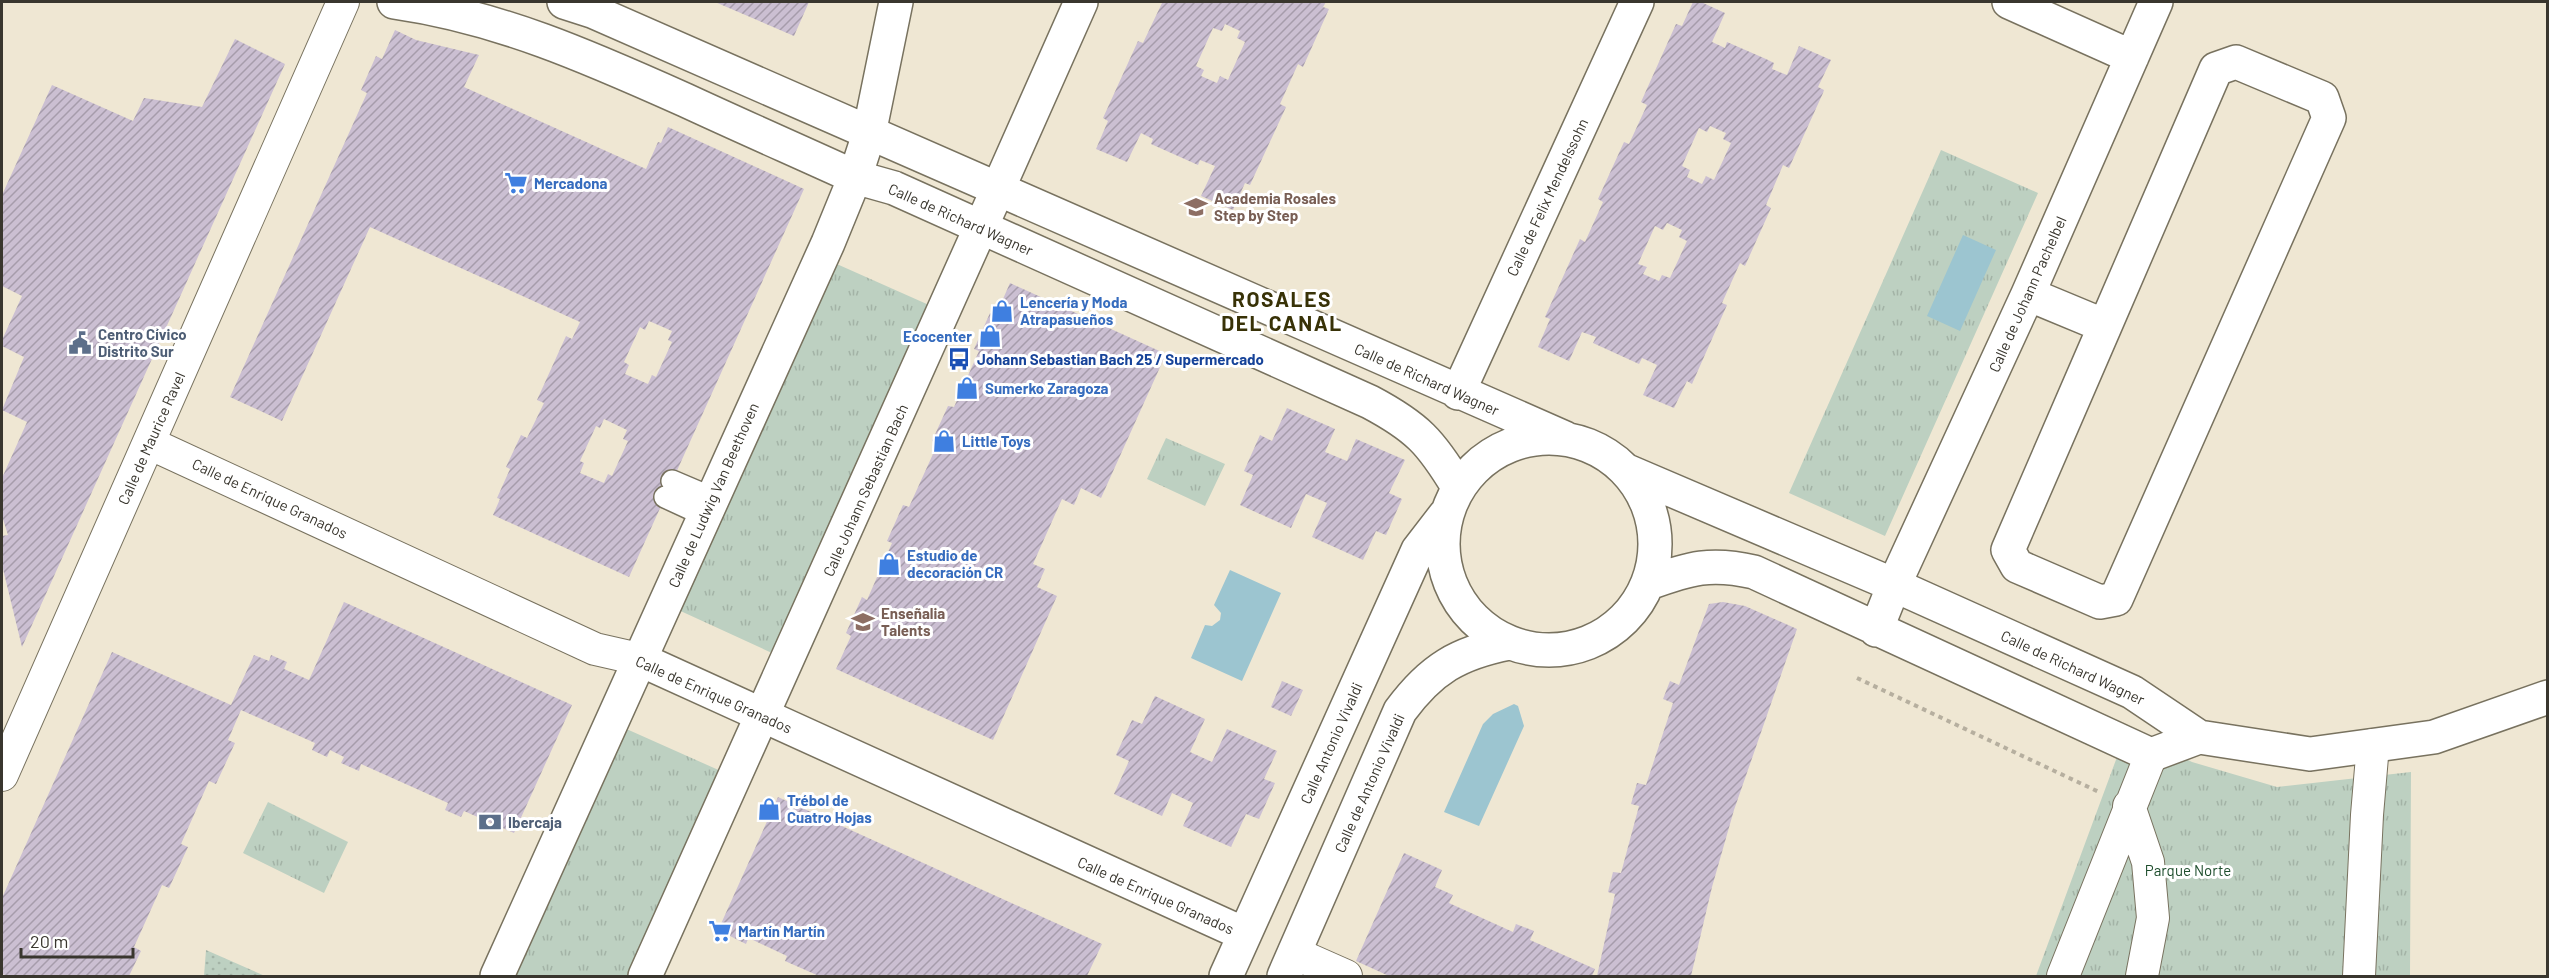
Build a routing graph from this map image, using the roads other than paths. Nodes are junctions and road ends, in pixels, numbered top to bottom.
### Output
1 (343, 2) edge
2 (394, 2) edge
3 (564, 2) edge
4 (896, 2) edge
5 (1082, 2) edge
6 (1637, 2) edge
7 (2009, 2) edge
8 (2157, 2) edge
9 (2132, 57) junction
10 (869, 134) junction
11 (855, 177) junction
12 (998, 189) junction
13 (982, 228) junction
14 (2028, 294) junction
15 (2105, 326) junction
16 (1458, 393) junction
17 (1565, 438) junction
18 (149, 442) junction
19 (1627, 471) junction
20 (669, 489) dead end
21 (1452, 501) junction
22 (708, 507) junction
23 (1649, 583) junction
24 (1893, 585) junction
25 (1876, 630) junction
26 (1509, 644) junction
27 (639, 659) junction
28 (2547, 697) edge
29 (763, 716) junction
30 (2199, 737) junction
31 (2373, 745) junction
32 (2151, 754) junction
33 (2, 775) edge
34 (2129, 806) junction
35 (1244, 934) junction
36 (1289, 965) edge
37 (497, 976) edge
38 (645, 976) edge
39 (1226, 976) edge
40 (1346, 976) edge
41 (2062, 976) edge
42 (2142, 976) edge
43 (2359, 976) edge

1 - 18 street, Calle de Maurice Ravel
2 - 11 street, Calle de Richard Wagner
3 - 10 street, Calle de Richard Wagner
4 - 10 street, Calle de Ludwig Van Beethoven
5 - 12 street, Calle Johann Sebastian Bach
6 - 16 street, Calle de Felix Mendelssohn
7 - 9 street
8 - 9 street, Calle de Johann Pachelbel
9 - 14 street, Calle de Johann Pachelbel
10 - 11 street, Calle de Ludwig Van Beethoven
10 - 12 street, Calle de Richard Wagner
11 - 13 street, Calle de Richard Wagner
11 - 22 street, Calle de Ludwig Van Beethoven
12 - 13 street, Calle Johann Sebastian Bach
12 - 16 street, Calle de Richard Wagner
13 - 21 street, Calle de Richard Wagner
13 - 29 street, Calle Johann Sebastian Bach
14 - 15 street
14 - 24 street, Calle de Johann Pachelbel
15 - 15 street
16 - 17 street, Calle de Richard Wagner
17 - 19 street
17 - 21 street
18 - 27 street, Calle de Enrique Granados
18 - 33 street, Calle de Maurice Ravel
19 - 23 street
19 - 24 street, Calle de Richard Wagner
20 - 22 lane
21 - 26 street
21 - 35 street, Calle Antonio Vivaldi
22 - 27 street, Calle de Ludwig Van Beethoven
23 - 25 street
23 - 26 street
24 - 25 street, Calle de Johann Pachelbel
24 - 30 street, Calle de Richard Wagner
25 - 32 street
26 - 36 street, Calle de Antonio Vivaldi
27 - 29 street, Calle de Enrique Granados
27 - 37 street, Calle de Ludwig Van Beethoven
28 - 31 street
29 - 35 street, Calle de Enrique Granados
29 - 38 street, Calle Johann Sebastian Bach
30 - 31 street
30 - 32 street
31 - 43 street
32 - 34 street
34 - 41 street
34 - 42 street
35 - 39 street, Calle Antonio Vivaldi
36 - 40 street

